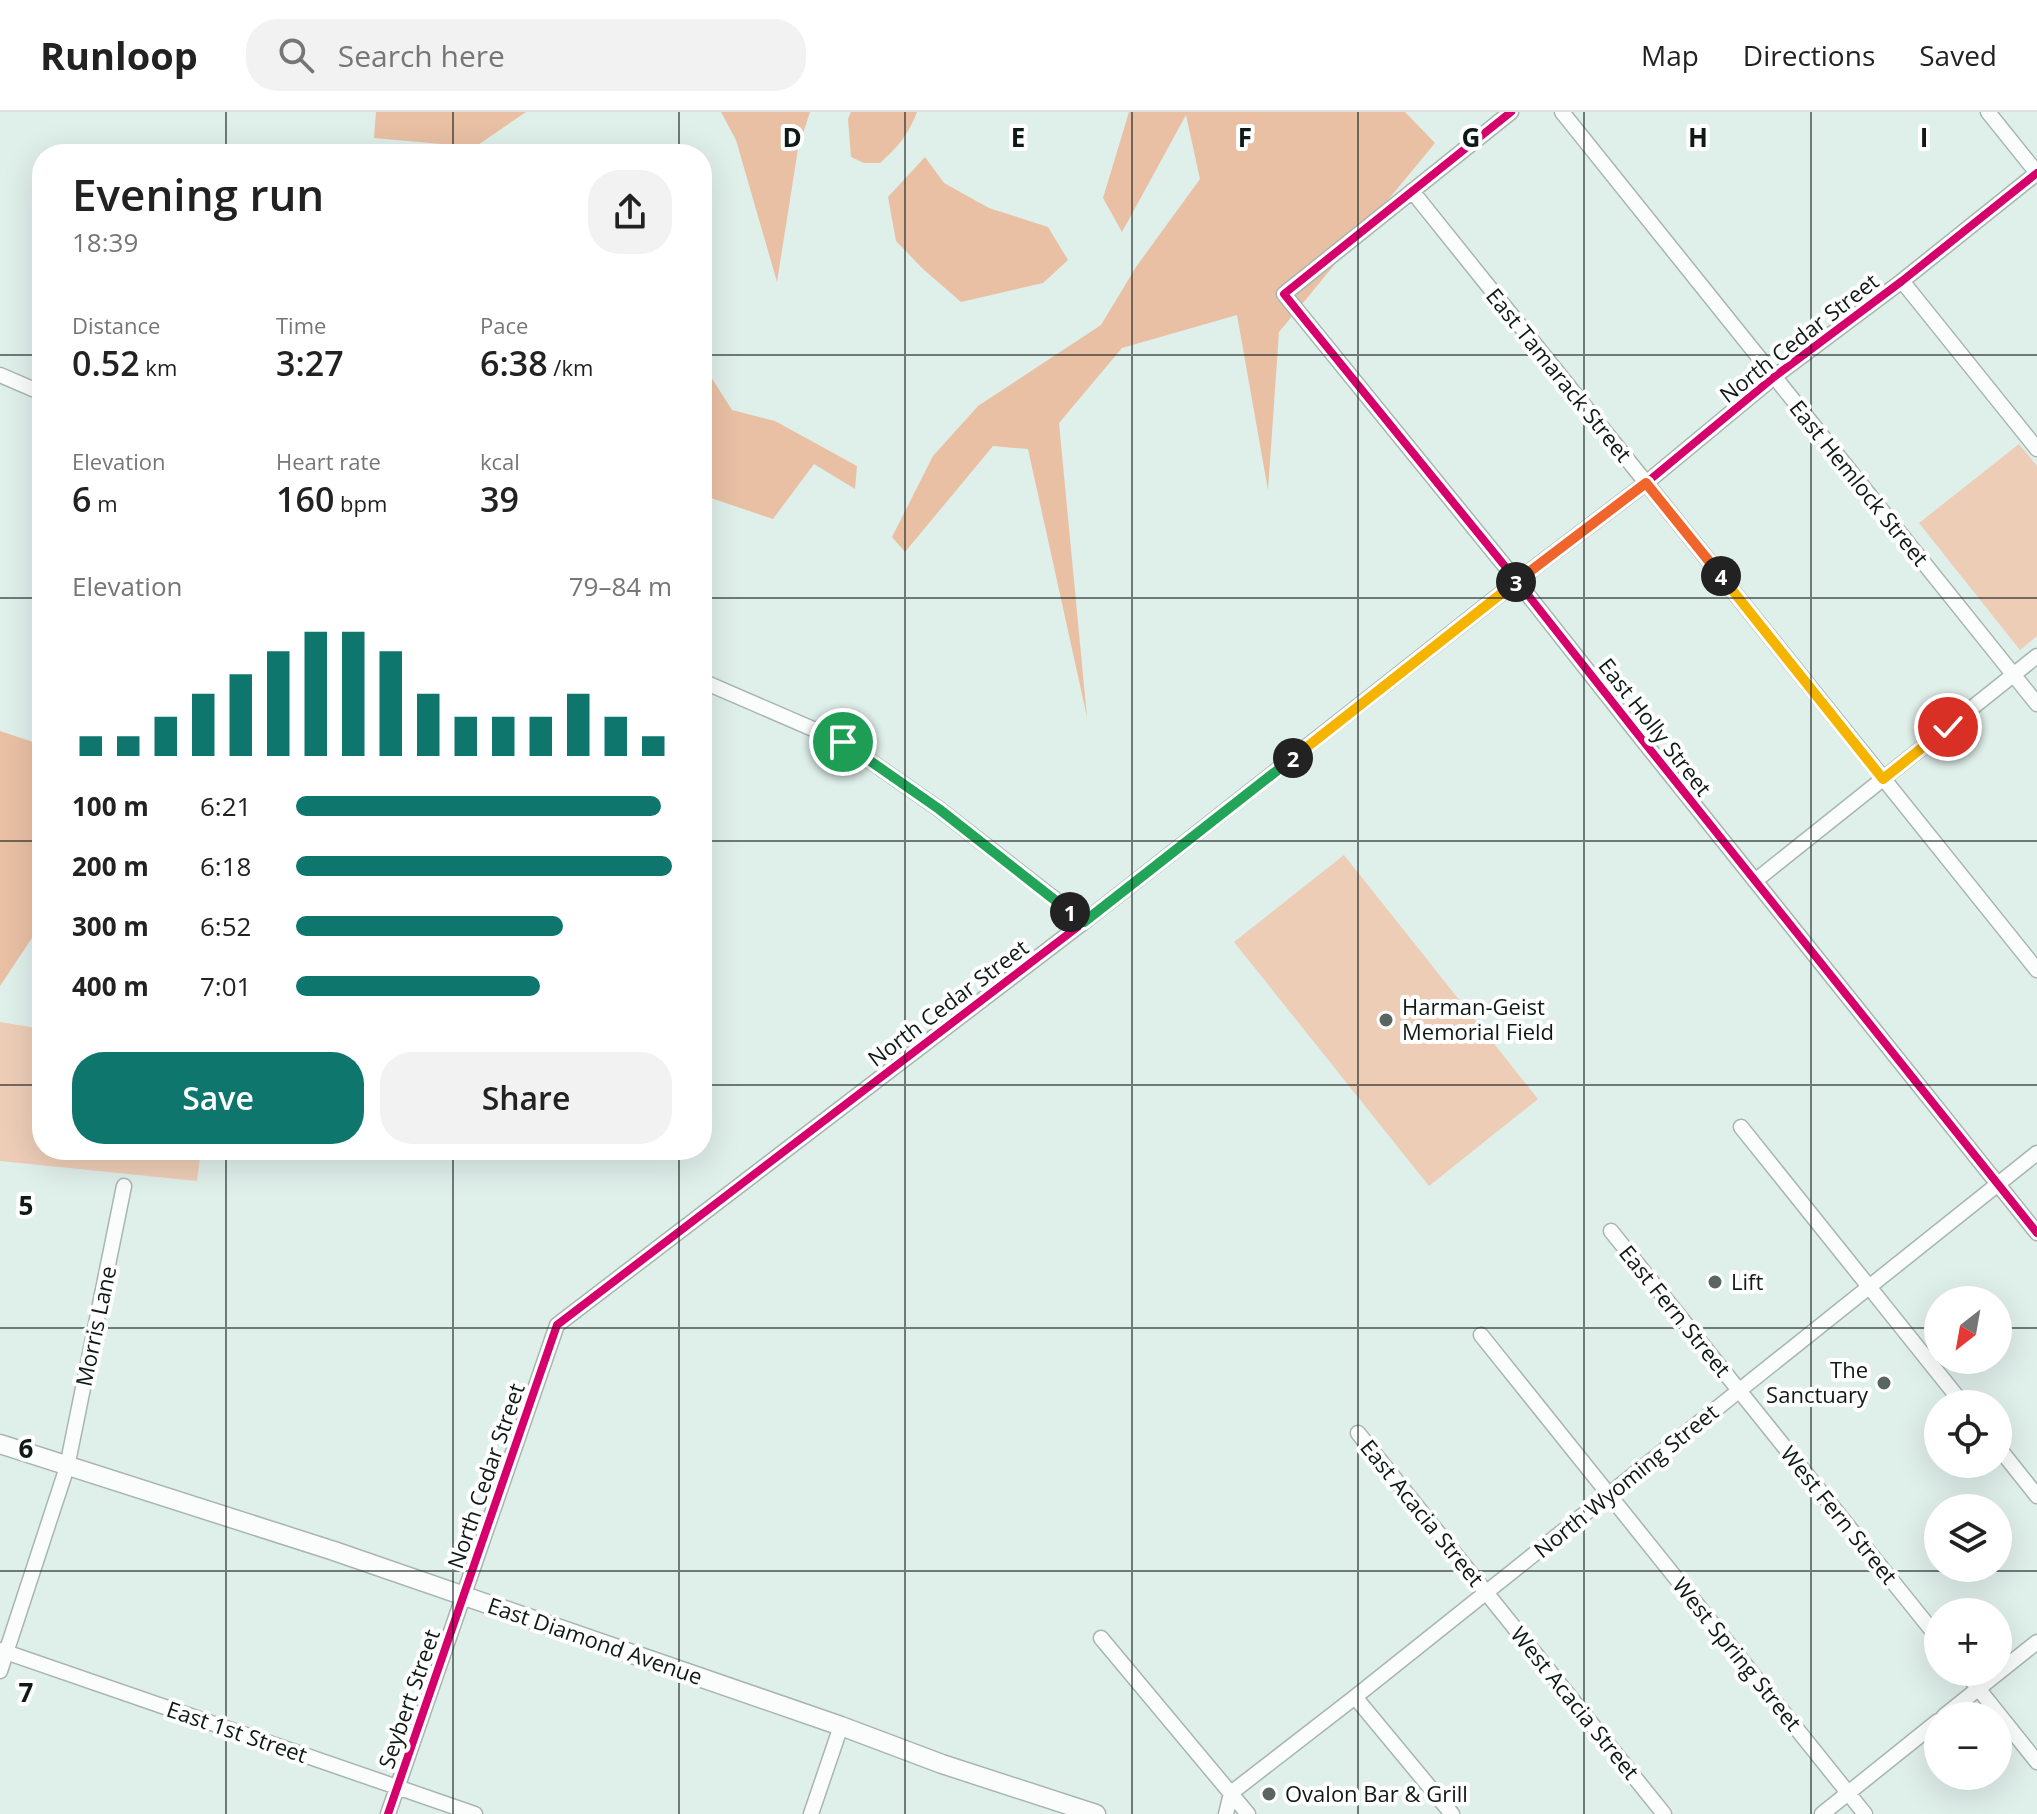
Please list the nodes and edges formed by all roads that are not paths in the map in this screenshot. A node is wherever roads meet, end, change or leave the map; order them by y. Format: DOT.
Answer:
graph roads {
  1 [pos="1511,112"];
  2 [pos="1562,112"];
  3 [pos="1988,112"];
  4 [pos="2037,173"];
  5 [pos="1412,191"];
  6 [pos="1902,281"];
  7 [pos="0,375"];
  8 [pos="1774,377"];
  9 [pos="32,389"];
  10 [pos="2037,449"];
  11 [pos="1646,483"];
  12 [pos="1517,581"];
  13 [pos="2037,656"];
  14 [pos="2013,675"];
  15 [pos="712,685"];
  16 [pos="2037,704"];
  17 [pos="1883,779"];
  18 [pos="1755,881"];
  19 [pos="1084,922"];
  20 [pos="2037,970"];
  21 [pos="1741,1127"];
  22 [pos="2037,1153"];
  23 [pos="1998,1184"];
  24 [pos="124,1186"];
  25 [pos="1611,1231"];
  26 [pos="2037,1233"];
  27 [pos="1869,1287"];
  28 [pos="1481,1335"];
  29 [pos="1952,1390"];
  30 [pos="1739,1391"];
  31 [pos="1358,1433"];
  32 [pos="0,1444"];
  33 [pos="2012,1465"];
  34 [pos="67,1467"];
  35 [pos="1609,1495"];
  36 [pos="2037,1496"];
  37 [pos="1486,1593"];
  38 [pos="464,1596"];
  39 [pos="1924,1621"];
  40 [pos="1101,1638"];
  41 [pos="2037,1642"];
  42 [pos="3,1651"];
  43 [pos="0,1671"];
  44 [pos="1976,1686"];
  45 [pos="1978,1689"];
  46 [pos="1355,1697"];
  47 [pos="1962,1702"];
  48 [pos="841,1726"];
  49 [pos="1924,1732"];
  50 [pos="2037,1762"];
  51 [pos="398,1787"];
  52 [pos="1231,1793"];
  53 [pos="1848,1793"];
  54 [pos="388,1814"];
  55 [pos="475,1814"];
  56 [pos="811,1814"];
  57 [pos="1096,1814"];
  58 [pos="1226,1814"];
  59 [pos="1248,1814"];
  60 [pos="1452,1814"];
  61 [pos="1664,1814"];
  62 [pos="1822,1814"];
  63 [pos="1865,1814"];
  1 -- 5 [label="street"];
  2 -- 8 [label="street, East Hemlock Street"];
  3 -- 4 [label="street"];
  4 -- 6 [label="street, North Cedar Street"];
  5 -- 11 [label="street, East Tamarack Street"];
  5 -- 12 [label="street, East Holly Street"];
  6 -- 8 [label="street, North Cedar Street"];
  6 -- 10 [label="street"];
  7 -- 9 [label="street"];
  8 -- 11 [label="street, North Cedar Street"];
  8 -- 14 [label="street, East Hemlock Street"];
  11 -- 12 [label="street, North Cedar Street"];
  11 -- 17 [label="street, East Tamarack Street"];
  12 -- 18 [label="street, East Holly Street"];
  12 -- 19 [label="street, North Cedar Street"];
  13 -- 14 [label="street"];
  14 -- 16 [label="street, East Hemlock Street"];
  14 -- 17 [label="street"];
  15 -- 19 [label="street"];
  17 -- 18 [label="street"];
  17 -- 20 [label="street, East Tamarack Street"];
  18 -- 23 [label="street, East Holly Street"];
  19 -- 38 [label="street, North Cedar Street"];
  21 -- 27 [label="street"];
  22 -- 23 [label="street, North Wyoming Street"];
  23 -- 26 [label="street, East Holly Street"];
  23 -- 27 [label="street, North Wyoming Street"];
  24 -- 34 [label="street, Morris Lane"];
  25 -- 30 [label="street, East Fern Street"];
  27 -- 29 [label="street"];
  27 -- 30 [label="street, North Wyoming Street"];
  28 -- 35 [label="street, West Spring Street"];
  30 -- 35 [label="street, North Wyoming Street"];
  30 -- 39 [label="street, West Fern Street"];
  31 -- 37 [label="street, East Acacia Street"];
  32 -- 34 [label="street, East Diamond Avenue"];
  33 -- 36 [label="street"];
  34 -- 38 [label="street, East Diamond Avenue"];
  34 -- 42 [label="street, Morris Lane"];
  35 -- 37 [label="street, North Wyoming Street"];
  35 -- 53 [label="street, West Spring Street"];
  37 -- 46 [label="street, North Wyoming Street"];
  37 -- 61 [label="street, West Acacia Street"];
  38 -- 48 [label="street, East Diamond Avenue"];
  38 -- 51 [label="street, Seybert Street"];
  40 -- 52 [label="street"];
  41 -- 45 [label="street"];
  42 -- 43 [label="street, Morris Lane"];
  42 -- 51 [label="street, East 1st Street"];
  44 -- 45 [label="street"];
  45 -- 47 [label="street"];
  45 -- 50 [label="street"];
  46 -- 52 [label="street, North Wyoming Street"];
  46 -- 60 [label="street"];
  48 -- 56 [label="street"];
  48 -- 57 [label="street, East Diamond Avenue"];
  49 -- 53 [label="street"];
  51 -- 54 [label="street, Seybert Street"];
  51 -- 55 [label="street, East 1st Street"];
  52 -- 58 [label="street"];
  52 -- 59 [label="street"];
  53 -- 62 [label="street"];
  53 -- 63 [label="street, West Spring Street"];
}
